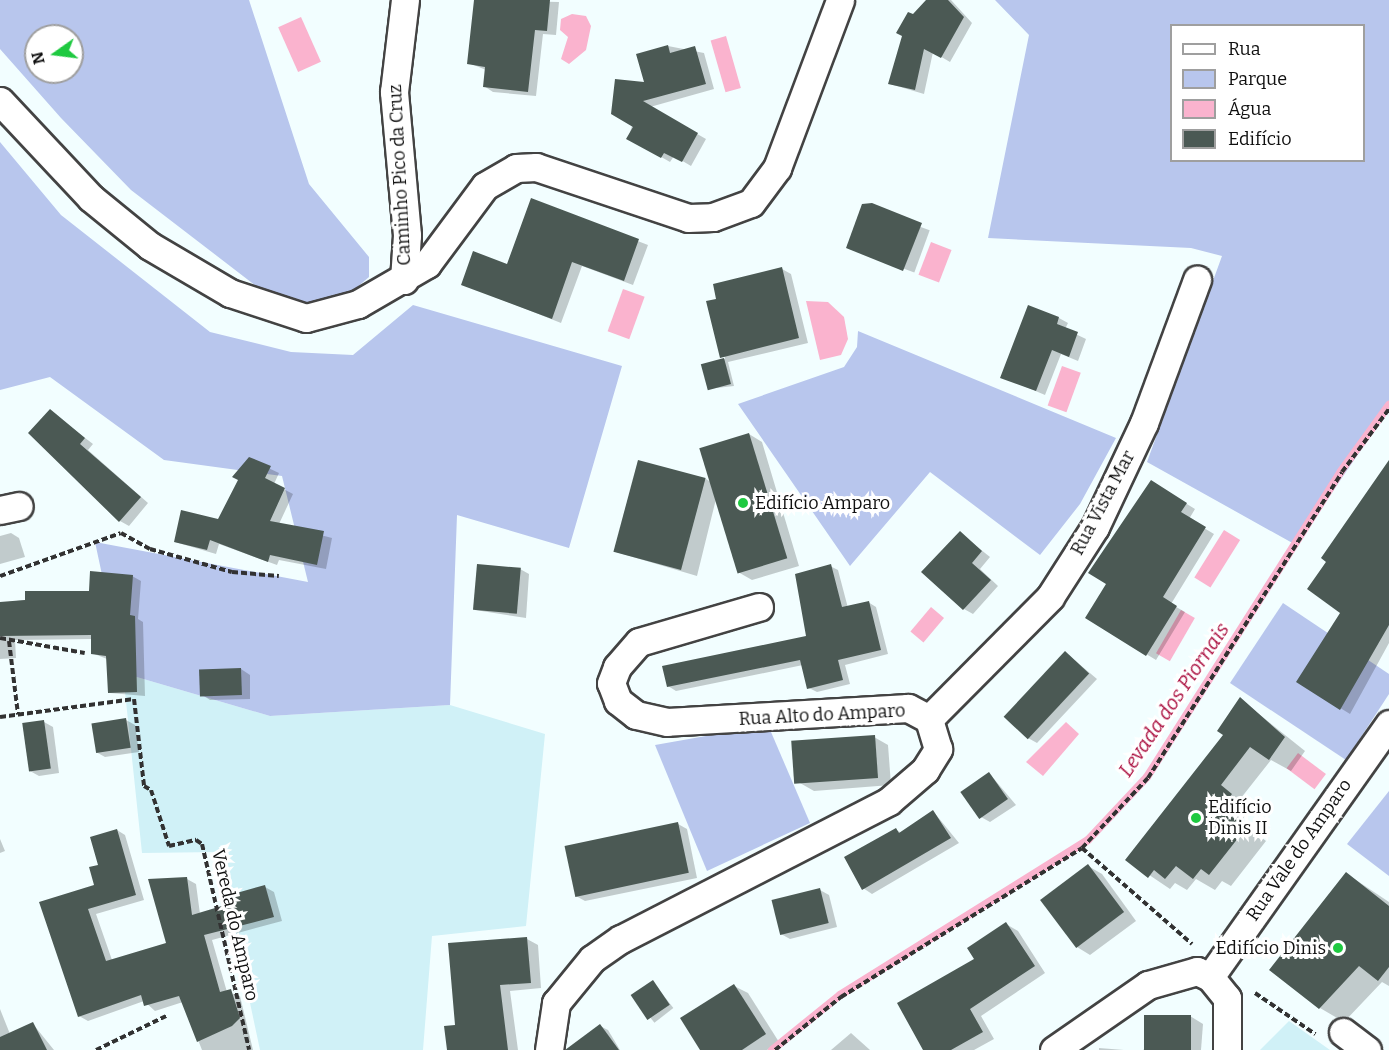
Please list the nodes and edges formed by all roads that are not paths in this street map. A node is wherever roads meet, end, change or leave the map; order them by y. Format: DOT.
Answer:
graph roads {
  1 [pos="405,0"];
  2 [pos="840,0"];
  3 [pos="0,101"];
  4 [pos="404,280"];
  5 [pos="1197,280"];
  6 [pos="759,607"];
  7 [pos="929,718"];
  8 [pos="1389,724"];
  9 [pos="1213,972"];
  10 [pos="1343,1032"];
  11 [pos="549,1050"];
  12 [pos="1054,1050"];
  13 [pos="1227,1050"];
  14 [pos="1367,1050"];
  1 -- 4 [label="street, Caminho Pico da Cruz"];
  2 -- 4 [label="street, Caminho Pico da Cruz"];
  3 -- 4 [label="street, Caminho Pico da Cruz"];
  5 -- 7 [label="street, Rua Vista Mar"];
  6 -- 7 [label="street, Rua Alto do Amparo"];
  7 -- 11 [label="street, Rua Alto do Amparo"];
  8 -- 9 [label="street, Rua Vale do Amparo"];
  9 -- 12 [label="street"];
  9 -- 13 [label="street"];
  10 -- 14 [label="street"];
}
